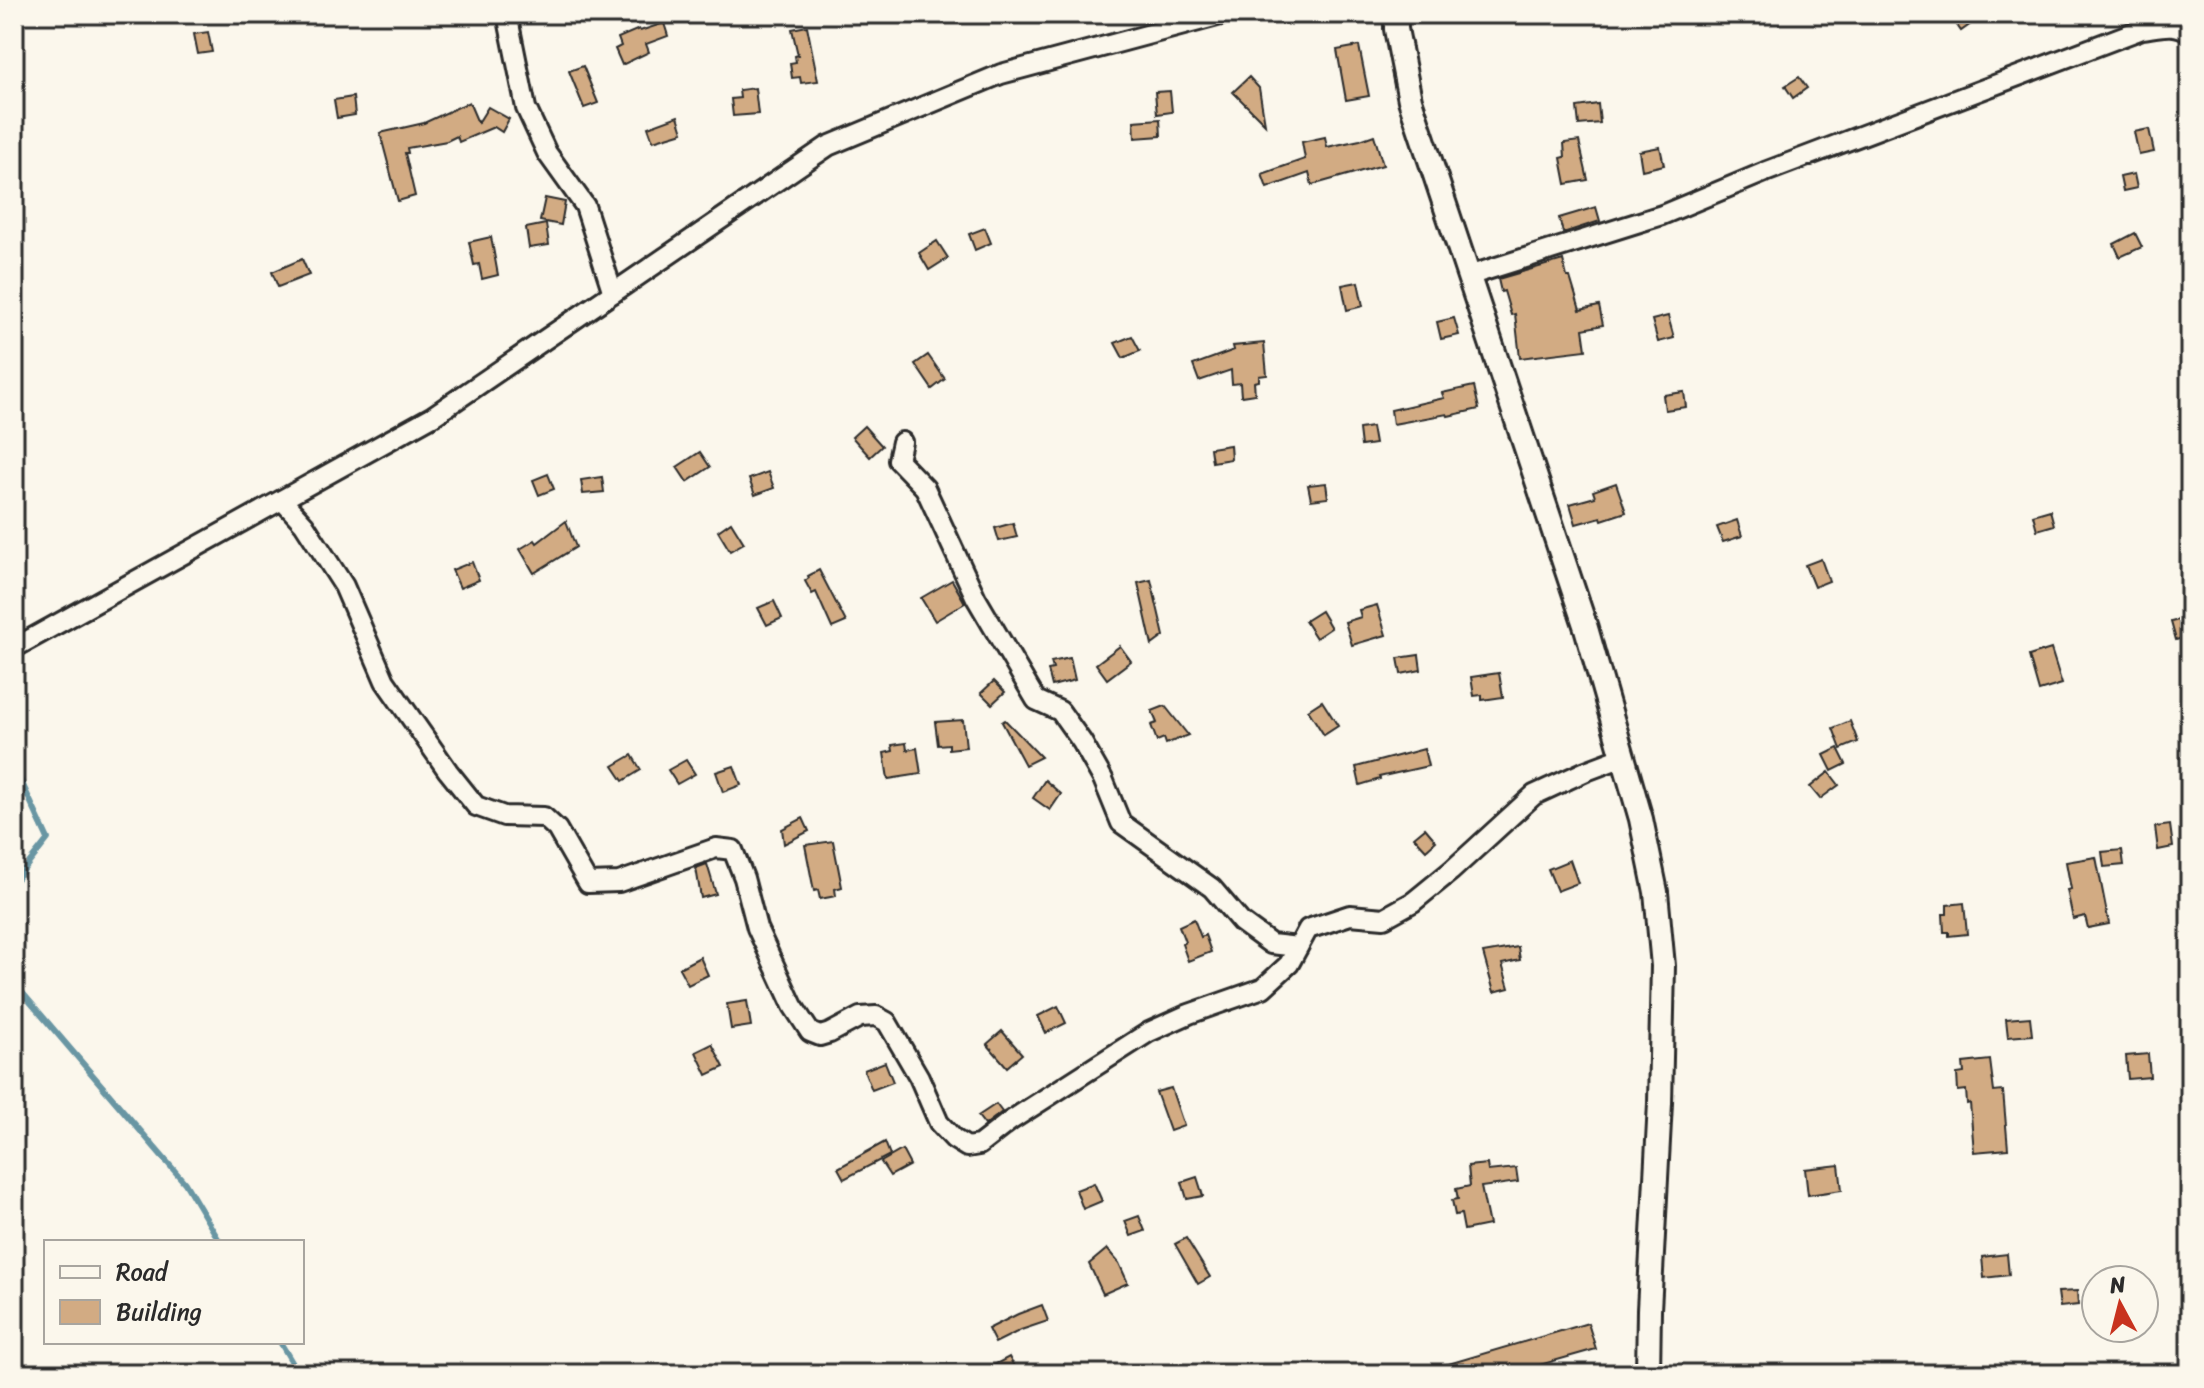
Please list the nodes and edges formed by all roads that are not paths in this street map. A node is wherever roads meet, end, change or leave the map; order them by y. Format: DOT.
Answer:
graph roads {
  1 [pos="507,14"];
  2 [pos="1225,14"];
  3 [pos="1396,14"];
  4 [pos="2190,33"];
  5 [pos="1468,276"];
  6 [pos="613,293"];
  7 [pos="902,442"];
  8 [pos="282,500"];
  9 [pos="14,648"];
  10 [pos="1623,757"];
  11 [pos="1298,947"];
  12 [pos="1648,1374"];
  1 -- 6 [label="street"];
  2 -- 6 [label="street"];
  3 -- 5 [label="street"];
  4 -- 5 [label="street"];
  5 -- 10 [label="street"];
  6 -- 8 [label="street"];
  7 -- 11 [label="street"];
  8 -- 9 [label="street"];
  8 -- 11 [label="street"];
  10 -- 11 [label="street"];
  10 -- 12 [label="street"];
}
